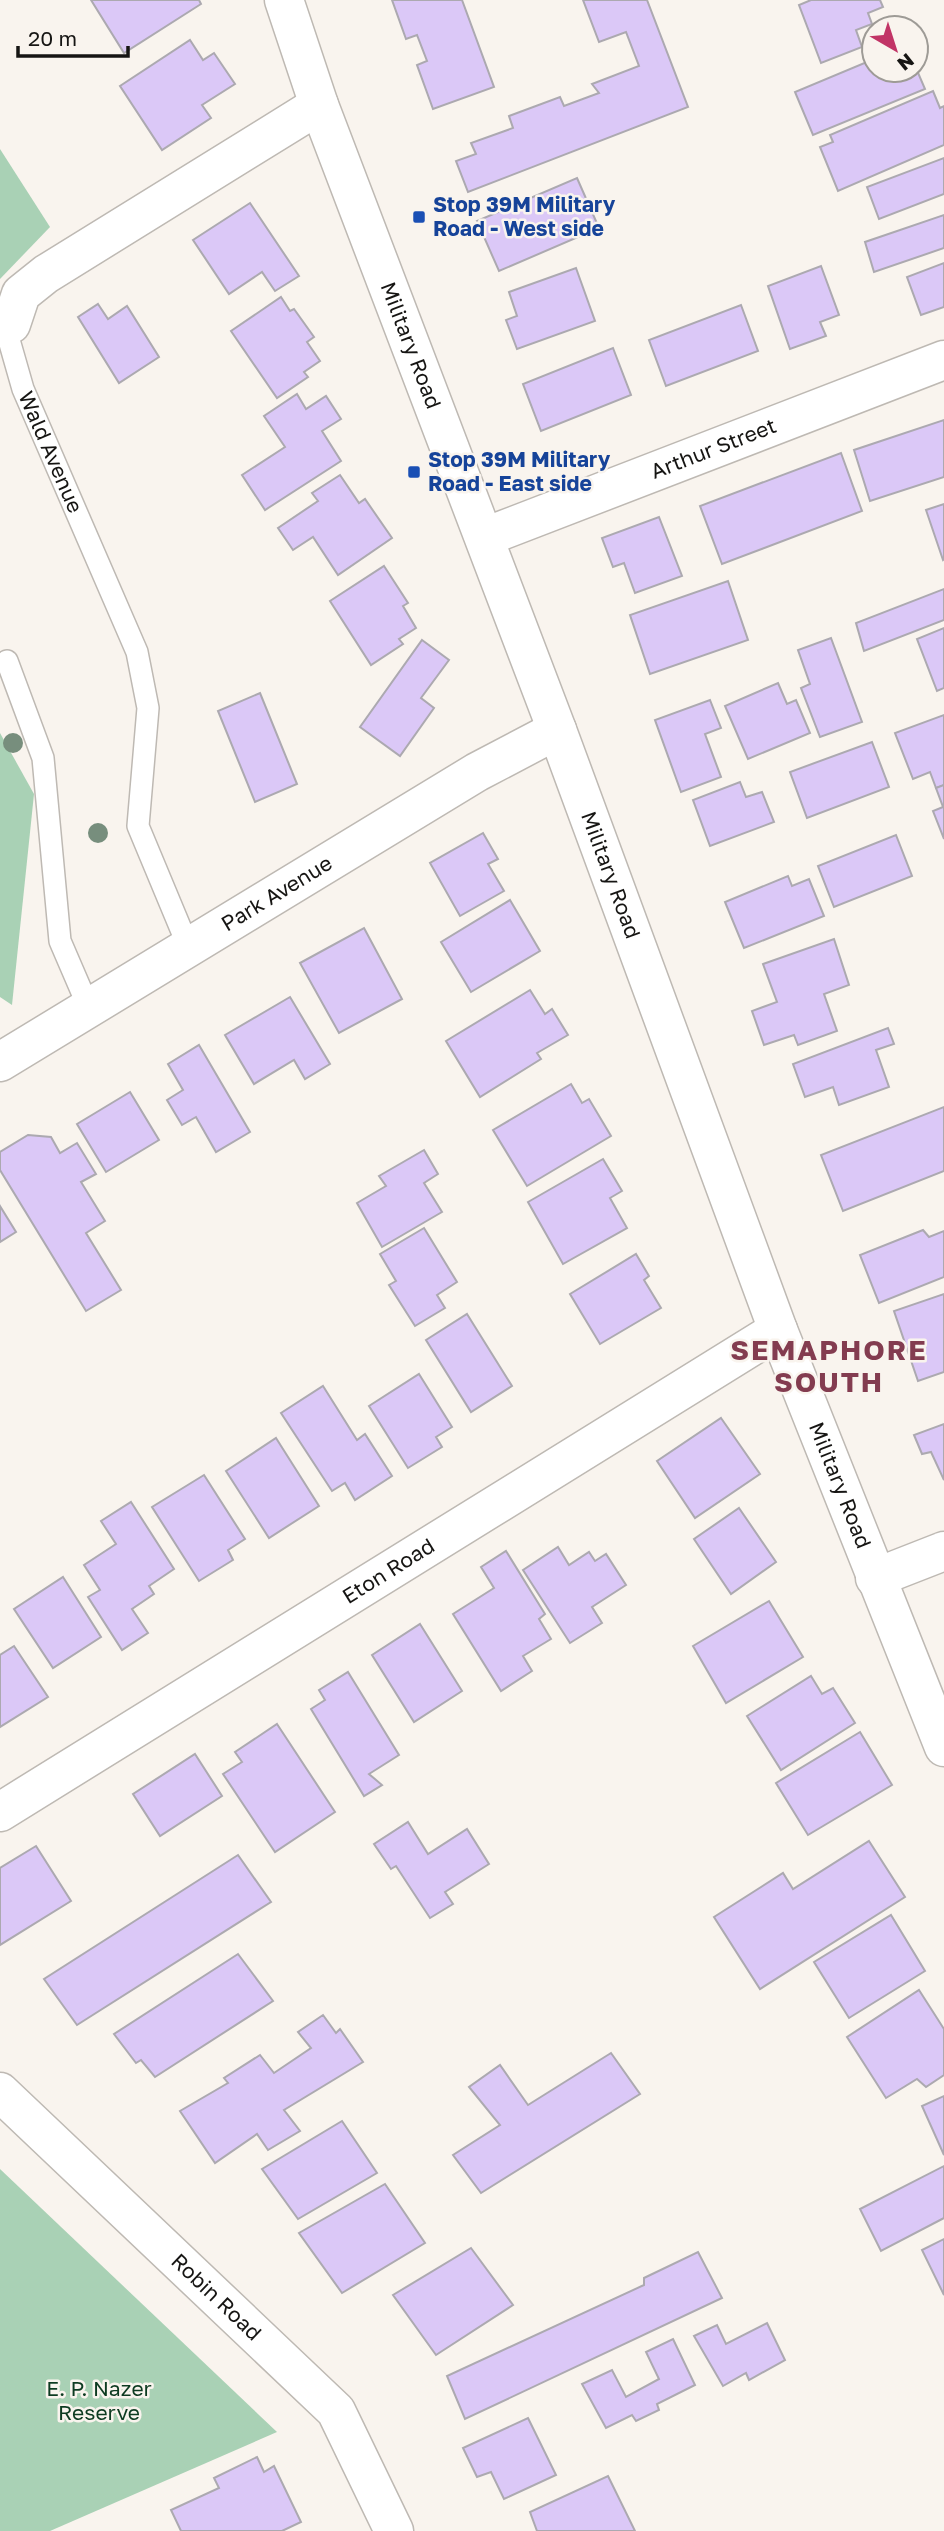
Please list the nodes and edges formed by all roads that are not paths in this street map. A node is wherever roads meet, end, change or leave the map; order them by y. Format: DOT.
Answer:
graph roads {
  1 [pos="284,0"];
  2 [pos="319,105"];
  3 [pos="11,324"];
  4 [pos="944,360"];
  5 [pos="485,537"];
  6 [pos="7,661"];
  7 [pos="557,730"];
  8 [pos="188,946"];
  9 [pos="88,1006"];
  10 [pos="0,1062"];
  11 [pos="778,1329"];
  12 [pos="944,1551"];
  13 [pos="875,1578"];
  14 [pos="944,1747"];
  15 [pos="0,1812"];
  16 [pos="0,2092"];
  17 [pos="394,2531"];
  1 -- 2 [label="street, Military Road"];
  2 -- 3 [label="street, Wald Avenue"];
  2 -- 5 [label="street, Military Road"];
  3 -- 8 [label="lane, Wald Avenue"];
  4 -- 5 [label="street, Arthur Street"];
  5 -- 7 [label="street, Military Road"];
  6 -- 9 [label="lane"];
  7 -- 8 [label="street, Park Avenue"];
  7 -- 11 [label="street, Military Road"];
  8 -- 9 [label="street, Park Avenue"];
  9 -- 10 [label="street, Park Avenue"];
  11 -- 13 [label="street, Military Road"];
  11 -- 15 [label="street, Eton Road"];
  12 -- 13 [label="street"];
  13 -- 14 [label="street, Military Road"];
  16 -- 17 [label="street, Robin Road"];
}
